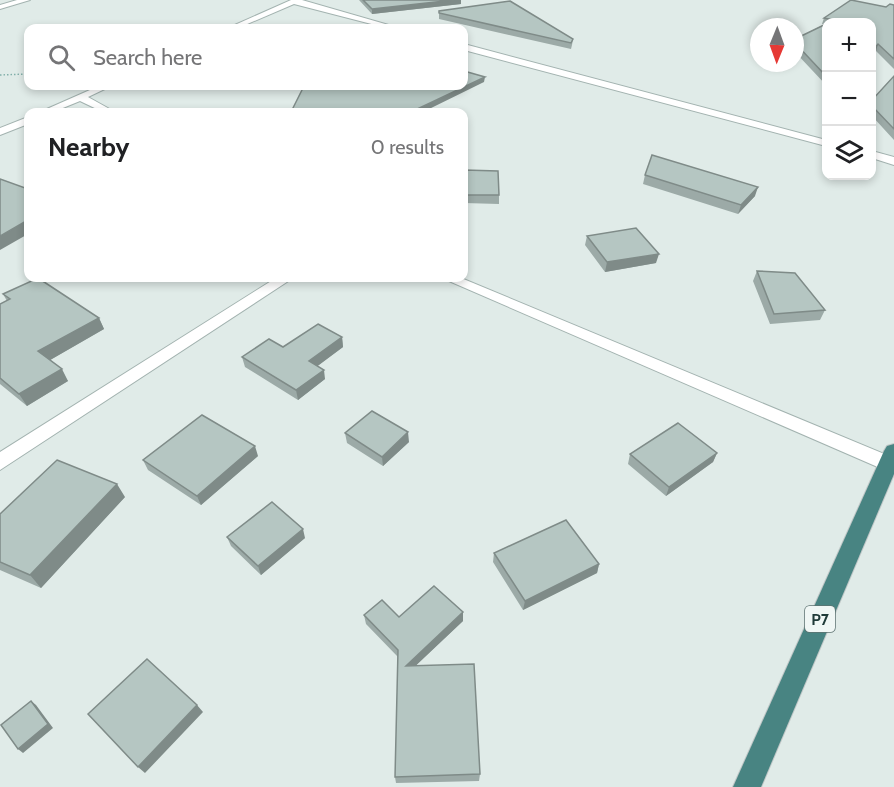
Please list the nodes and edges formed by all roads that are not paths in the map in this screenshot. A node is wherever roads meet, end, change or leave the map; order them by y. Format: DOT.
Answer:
graph roads {
  1 [pos="26,0"];
  2 [pos="296,1"];
  3 [pos="0,7"];
  4 [pos="241,24"];
  5 [pos="380,24"];
  6 [pos="468,48"];
  7 [pos="97,90"];
  8 [pos="80,97"];
  9 [pos="54,108"];
  10 [pos="102,108"];
  11 [pos="24,122"];
  12 [pos="0,132"];
  13 [pos="822,142"];
  14 [pos="876,156"];
  15 [pos="894,161"];
  16 [pos="280,282"];
  17 [pos="458,282"];
  18 [pos="891,457"];
  19 [pos="0,462"];
  20 [pos="747,787"];
  1 -- 3 [label="street"];
  2 -- 4 [label="street"];
  2 -- 5 [label="street"];
  6 -- 13 [label="street"];
  7 -- 8 [label="street"];
  8 -- 9 [label="street"];
  8 -- 10 [label="street"];
  11 -- 12 [label="street"];
  14 -- 15 [label="street"];
  16 -- 19 [label="street"];
  17 -- 18 [label="street"];
  18 -- 20 [label="highway, P7"];
}
